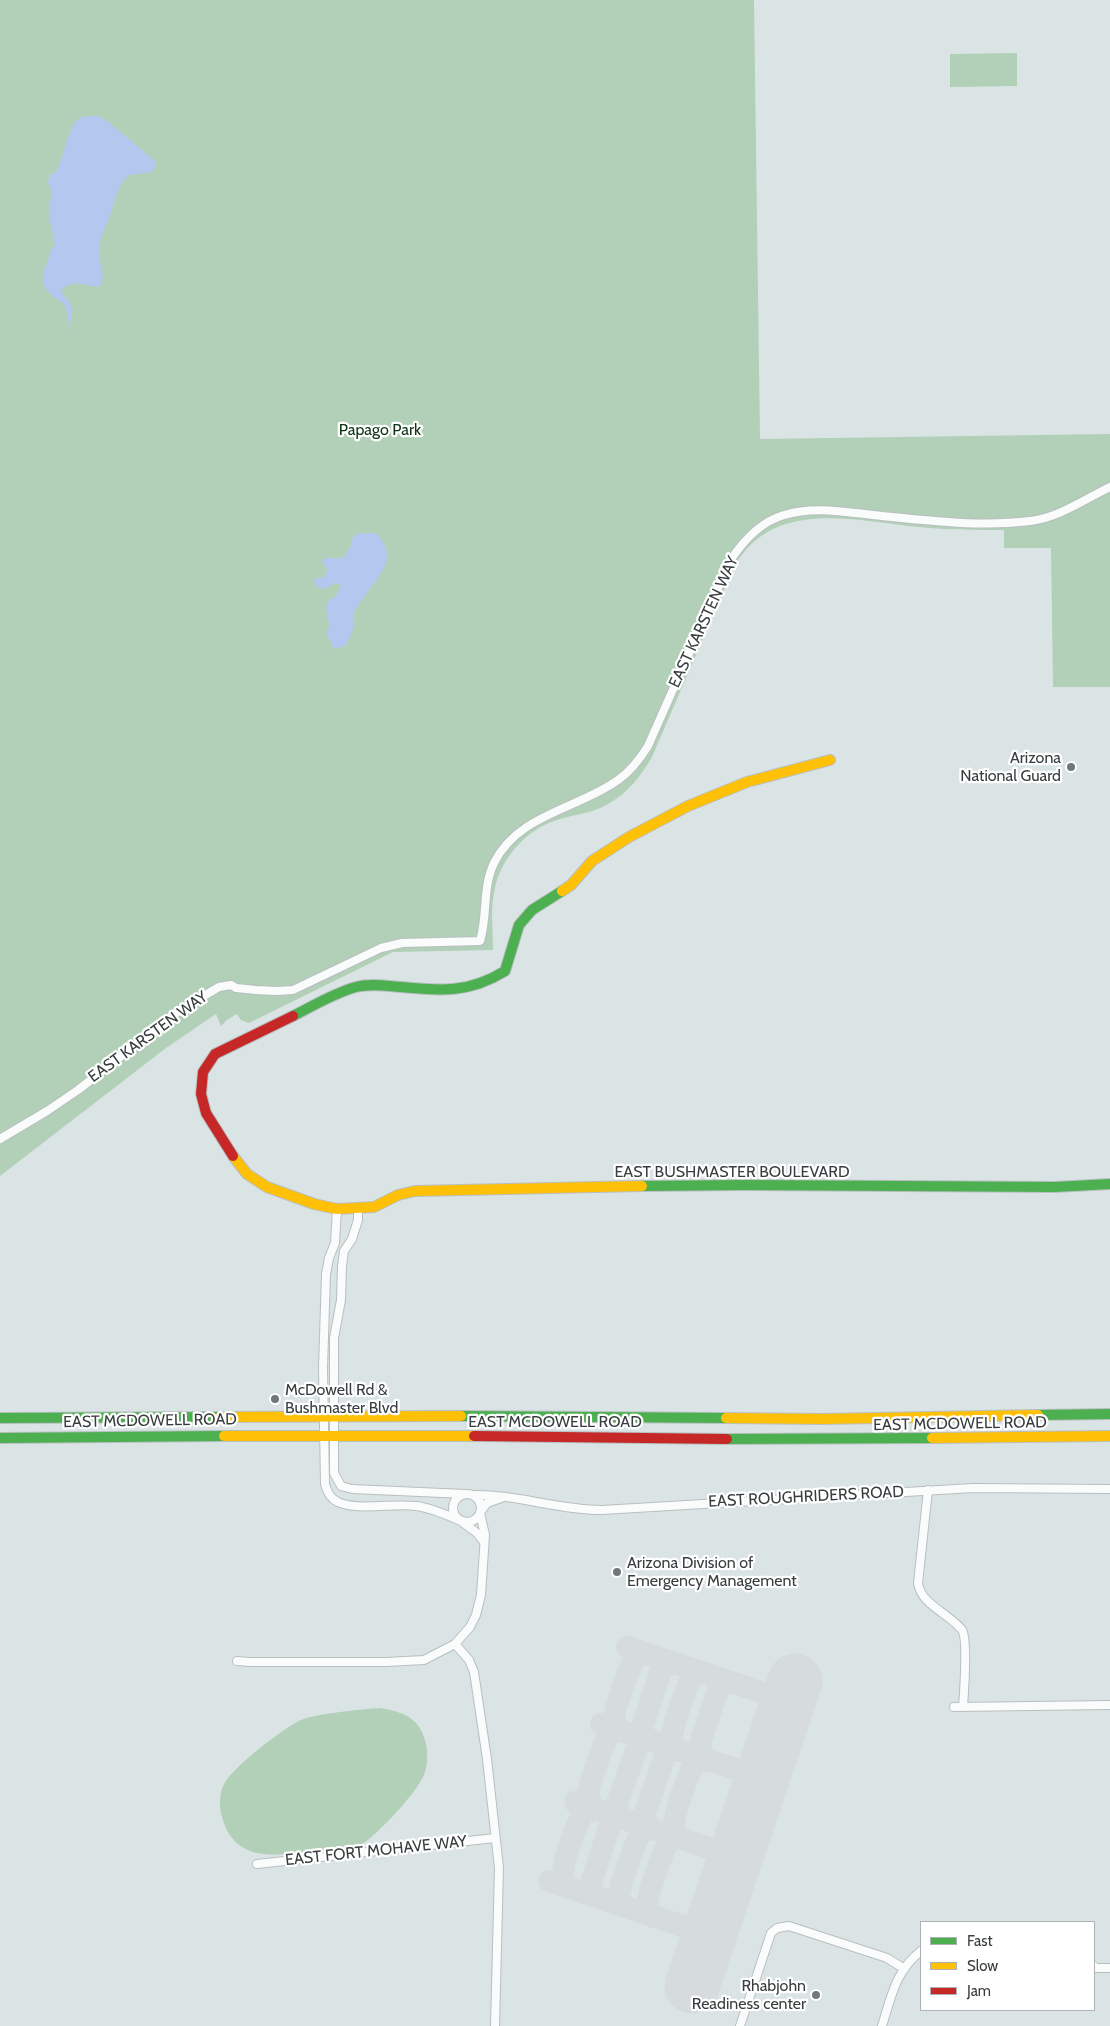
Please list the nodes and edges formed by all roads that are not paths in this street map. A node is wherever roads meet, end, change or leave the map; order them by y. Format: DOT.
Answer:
graph roads {
  1 [pos="1110,487"];
  2 [pos="830,760"];
  3 [pos="0,1139"];
  4 [pos="1110,1184"];
  5 [pos="358,1208"];
  6 [pos="337,1209"];
  7 [pos="1110,1414"];
  8 [pos="334,1416"];
  9 [pos="323,1417"];
  10 [pos="0,1418"];
  11 [pos="329,1435"];
  12 [pos="1110,1436"];
  13 [pos="0,1438"];
  14 [pos="1110,1489"];
  15 [pos="928,1490"];
  16 [pos="469,1494"];
  17 [pos="504,1497"];
  18 [pos="480,1513"];
  19 [pos="461,1521"];
  20 [pos="484,1542"];
  21 [pos="455,1644"];
  22 [pos="237,1661"];
  23 [pos="1110,1705"];
  24 [pos="954,1707"];
  25 [pos="964,1707"];
  26 [pos="494,1838"];
  27 [pos="257,1864"];
  28 [pos="920,1951"];
  29 [pos="903,1968"];
  30 [pos="1095,1968"];
  31 [pos="1110,1968"];
  32 [pos="495,2026"];
  33 [pos="740,2026"];
  34 [pos="882,2026"];
  1 -- 3 [label="street, EAST KARSTEN WAY"];
  2 -- 6 [label="main road, EAST BUSHMASTER BOULEVARD"];
  4 -- 5 [label="main road, EAST BUSHMASTER BOULEVARD"];
  5 -- 6 [label="main road, EAST BUSHMASTER BOULEVARD"];
  5 -- 8 [label="street"];
  6 -- 9 [label="street"];
  7 -- 8 [label="main road, EAST MCDOWELL ROAD"];
  8 -- 9 [label="main road, EAST MCDOWELL ROAD"];
  8 -- 11 [label="street"];
  9 -- 10 [label="main road, EAST MCDOWELL ROAD"];
  9 -- 11 [label="street"];
  11 -- 12 [label="main road, EAST MCDOWELL ROAD"];
  11 -- 13 [label="main road, EAST MCDOWELL ROAD"];
  11 -- 16 [label="street"];
  11 -- 19 [label="street"];
  14 -- 15 [label="street, EAST ROUGHRIDERS ROAD"];
  15 -- 17 [label="street, EAST ROUGHRIDERS ROAD"];
  15 -- 25 [label="street"];
  16 -- 17 [label="street, EAST ROUGHRIDERS ROAD"];
  16 -- 18 [label="street"];
  16 -- 19 [label="street"];
  17 -- 18 [label="street"];
  18 -- 19 [label="street"];
  18 -- 20 [label="street"];
  19 -- 20 [label="street"];
  20 -- 21 [label="street"];
  21 -- 22 [label="street"];
  21 -- 26 [label="street"];
  23 -- 25 [label="street"];
  24 -- 25 [label="street"];
  26 -- 27 [label="street, EAST FORT MOHAVE WAY"];
  26 -- 32 [label="street"];
  28 -- 29 [label="street"];
  29 -- 33 [label="street"];
  29 -- 34 [label="street"];
  30 -- 31 [label="street"];
}
